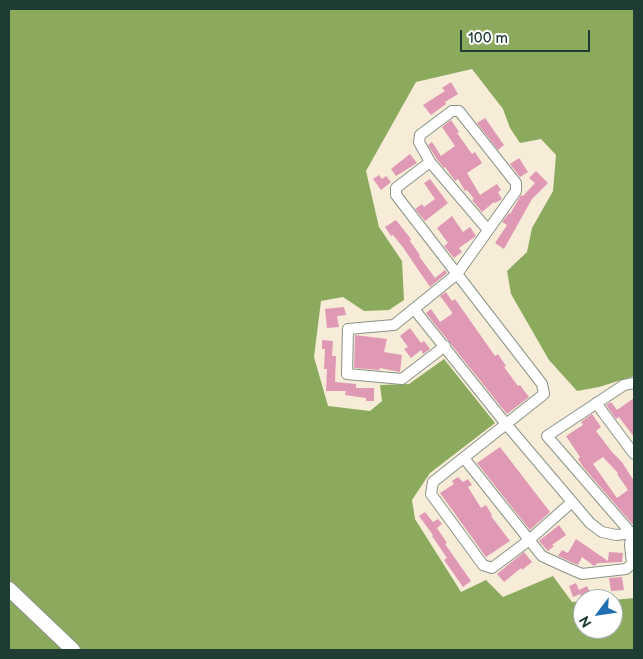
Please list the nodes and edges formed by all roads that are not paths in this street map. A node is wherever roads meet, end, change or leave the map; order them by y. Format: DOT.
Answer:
graph roads {
  1 [pos="430,162"];
  2 [pos="488,230"];
  3 [pos="457,274"];
  4 [pos="414,309"];
  5 [pos="446,346"];
  6 [pos="634,383"];
  7 [pos="596,403"];
  8 [pos="506,424"];
  9 [pos="634,454"];
  10 [pos="464,458"];
  11 [pos="572,502"];
  12 [pos="633,534"];
  13 [pos="528,540"];
  14 [pos="9,589"];
  15 [pos="73,650"];
  1 -- 2 [label="street"];
  1 -- 2 [label="street"];
  1 -- 3 [label="street"];
  2 -- 3 [label="street"];
  3 -- 4 [label="street"];
  3 -- 8 [label="street"];
  4 -- 5 [label="street"];
  4 -- 5 [label="street"];
  5 -- 8 [label="street"];
  6 -- 7 [label="street"];
  7 -- 9 [label="street"];
  7 -- 12 [label="street"];
  8 -- 10 [label="street"];
  8 -- 11 [label="street"];
  10 -- 13 [label="street"];
  10 -- 13 [label="street"];
  11 -- 12 [label="street"];
  11 -- 13 [label="street"];
  12 -- 13 [label="street"];
  14 -- 15 [label="main road"];
}
